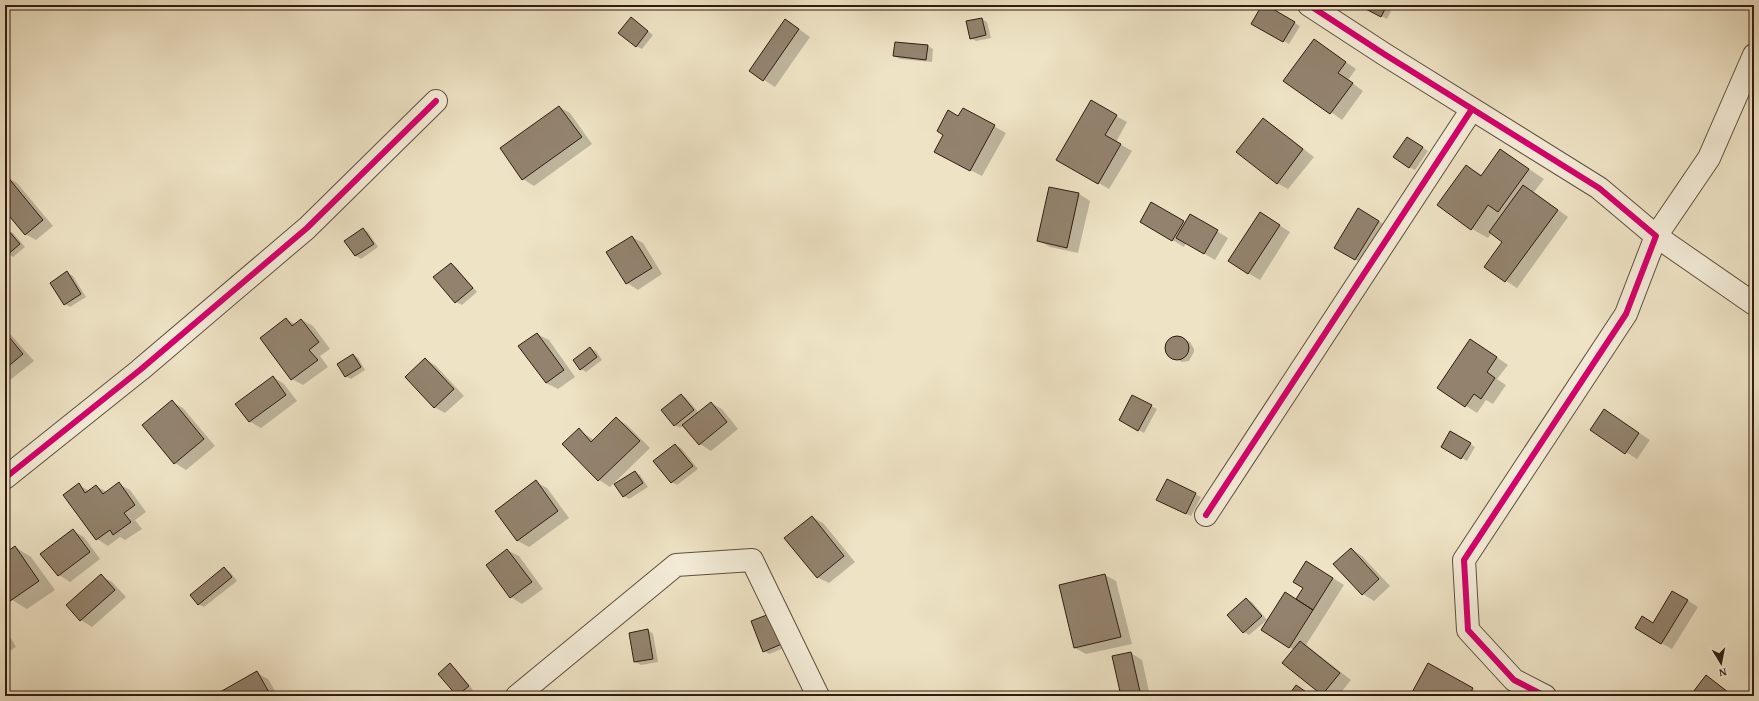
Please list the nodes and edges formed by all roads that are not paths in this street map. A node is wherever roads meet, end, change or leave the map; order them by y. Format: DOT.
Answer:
graph roads {
  1 [pos="1309,5"];
  2 [pos="1754,55"];
  3 [pos="436,101"];
  4 [pos="1472,109"];
  5 [pos="1656,236"];
  6 [pos="1754,304"];
  7 [pos="5,478"];
  8 [pos="1206,515"];
  9 [pos="517,696"];
  10 [pos="818,696"];
  11 [pos="1545,696"];
  1 -- 4 [label="street"];
  2 -- 5 [label="street"];
  3 -- 7 [label="street"];
  4 -- 5 [label="street"];
  4 -- 8 [label="street"];
  5 -- 6 [label="street"];
  5 -- 11 [label="street"];
  9 -- 10 [label="street"];
}
